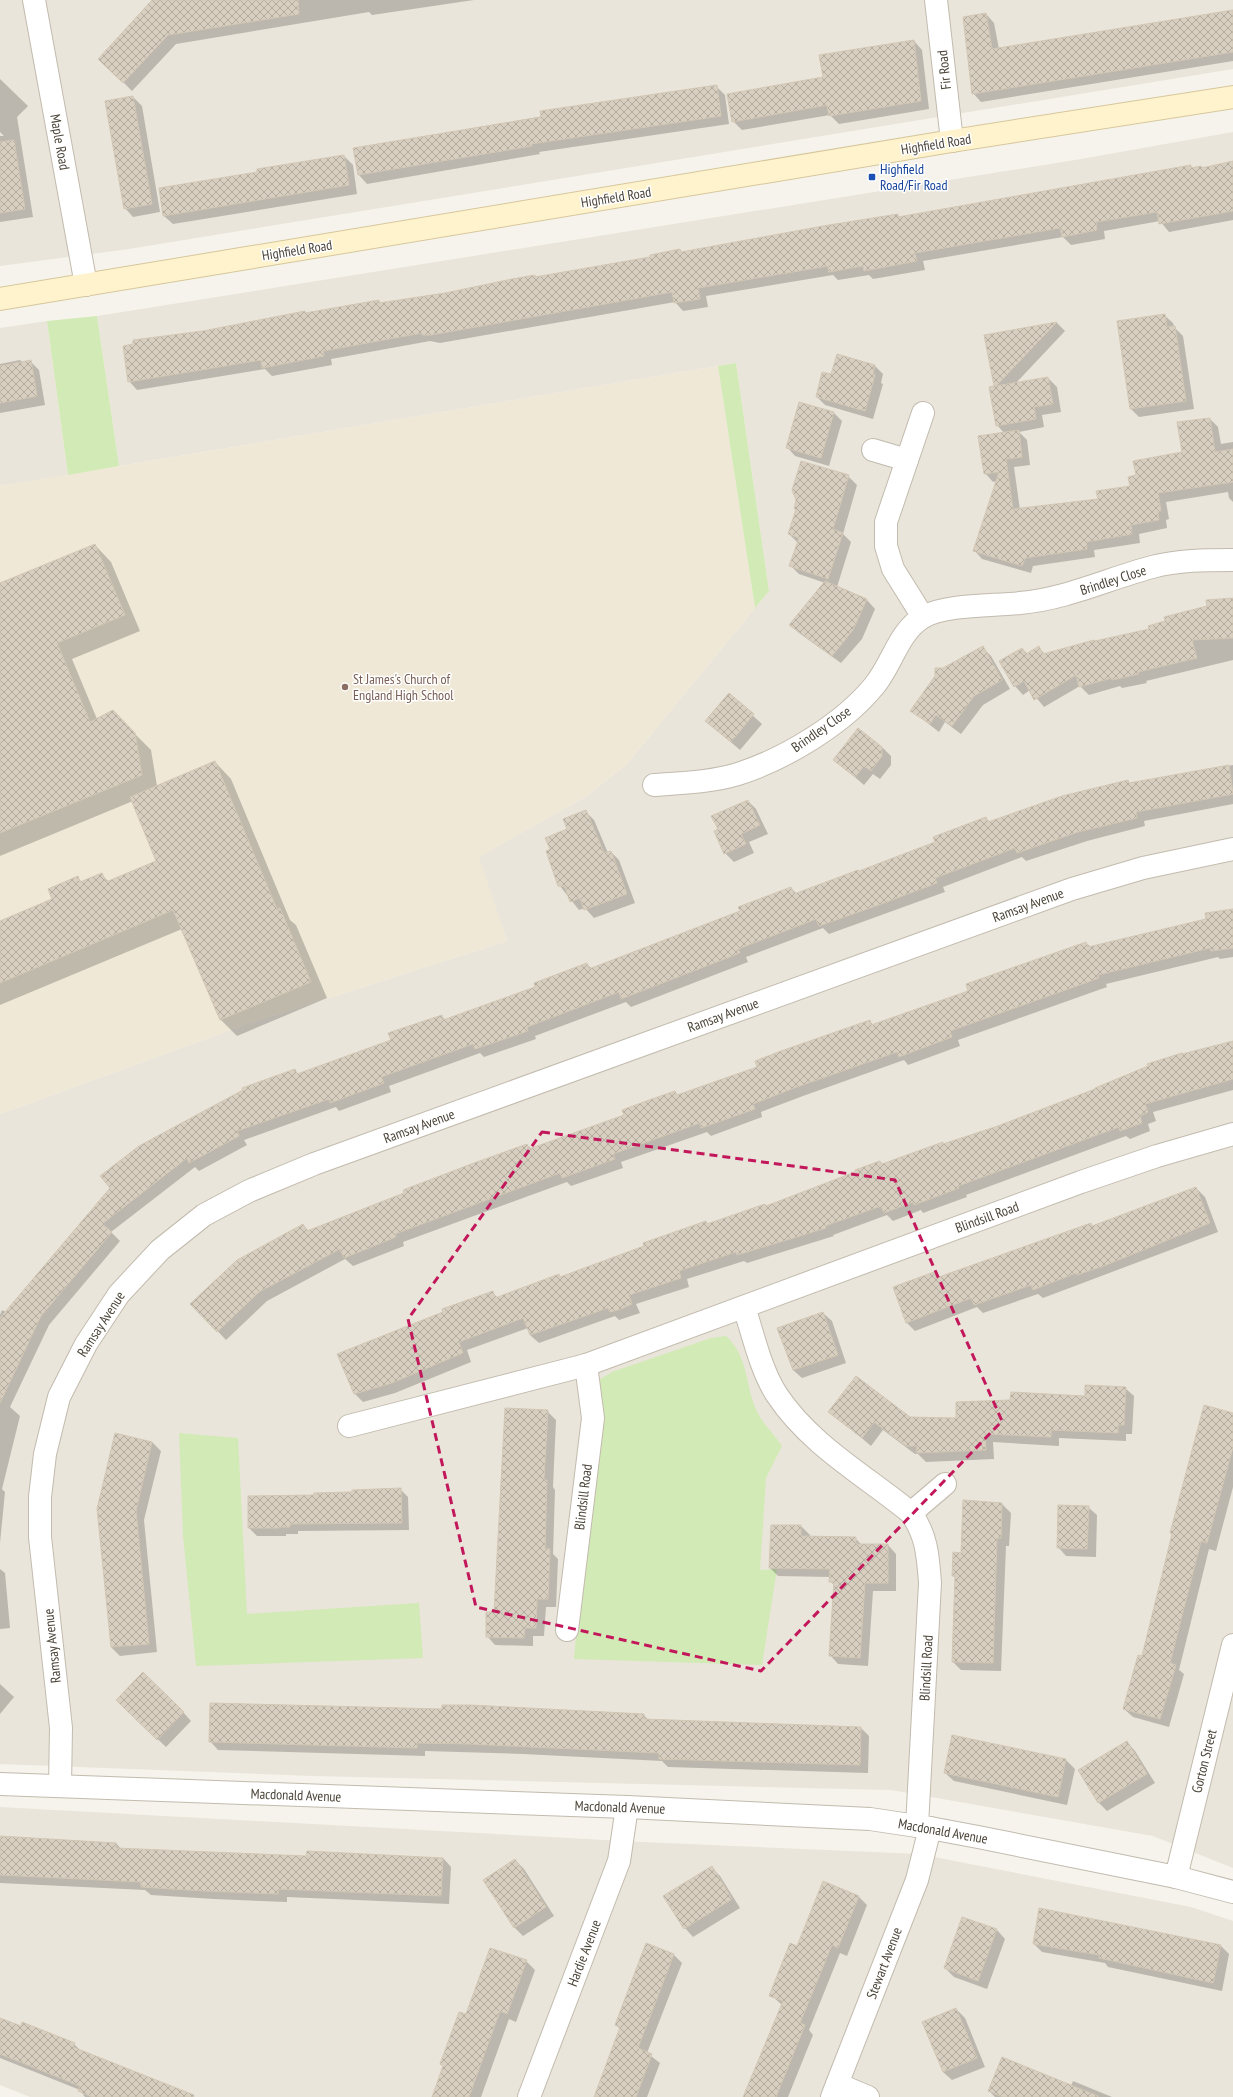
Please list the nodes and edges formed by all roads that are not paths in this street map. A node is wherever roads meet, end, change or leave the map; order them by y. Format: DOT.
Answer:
graph roads {
  1 [pos="34,0"];
  2 [pos="936,0"];
  3 [pos="1233,97"];
  4 [pos="952,141"];
  5 [pos="86,285"];
  6 [pos="0,299"];
  7 [pos="924,413"];
  8 [pos="873,450"];
  9 [pos="907,460"];
  10 [pos="1233,560"];
  11 [pos="924,617"];
  12 [pos="654,785"];
  13 [pos="1233,849"];
  14 [pos="1233,1134"];
  15 [pos="744,1307"];
  16 [pos="586,1365"];
  17 [pos="349,1426"];
  18 [pos="945,1484"];
  19 [pos="912,1513"];
  20 [pos="567,1630"];
  21 [pos="1233,1645"];
  22 [pos="0,1784"];
  23 [pos="60,1786"];
  24 [pos="627,1807"];
  25 [pos="924,1827"];
  26 [pos="1176,1877"];
  27 [pos="1233,1892"];
  28 [pos="835,2091"];
  29 [pos="529,2097"];
  30 [pos="868,2097"];
  1 -- 5 [label="street, Maple Road"];
  2 -- 4 [label="street, Fir Road"];
  3 -- 4 [label="street, Highfield Road"];
  4 -- 5 [label="street, Highfield Road"];
  5 -- 6 [label="street, Highfield Road"];
  7 -- 9 [label="street"];
  8 -- 9 [label="street"];
  9 -- 11 [label="street"];
  10 -- 11 [label="street, Brindley Close"];
  11 -- 12 [label="street, Brindley Close"];
  13 -- 23 [label="street, Ramsay Avenue"];
  14 -- 15 [label="street, Blindsill Road"];
  15 -- 16 [label="street, Blindsill Road"];
  15 -- 19 [label="street, Blindsill Road"];
  16 -- 17 [label="street, Blindsill Road"];
  16 -- 20 [label="street, Blindsill Road"];
  18 -- 19 [label="street"];
  19 -- 25 [label="street, Blindsill Road"];
  21 -- 26 [label="street, Gorton Street"];
  22 -- 23 [label="street, Macdonald Avenue"];
  23 -- 24 [label="street, Macdonald Avenue"];
  24 -- 25 [label="street, Macdonald Avenue"];
  24 -- 29 [label="street, Hardie Avenue"];
  25 -- 26 [label="street, Macdonald Avenue"];
  25 -- 28 [label="street, Stewart Avenue"];
  26 -- 27 [label="street, Macdonald Avenue"];
  28 -- 30 [label="street"];
}
